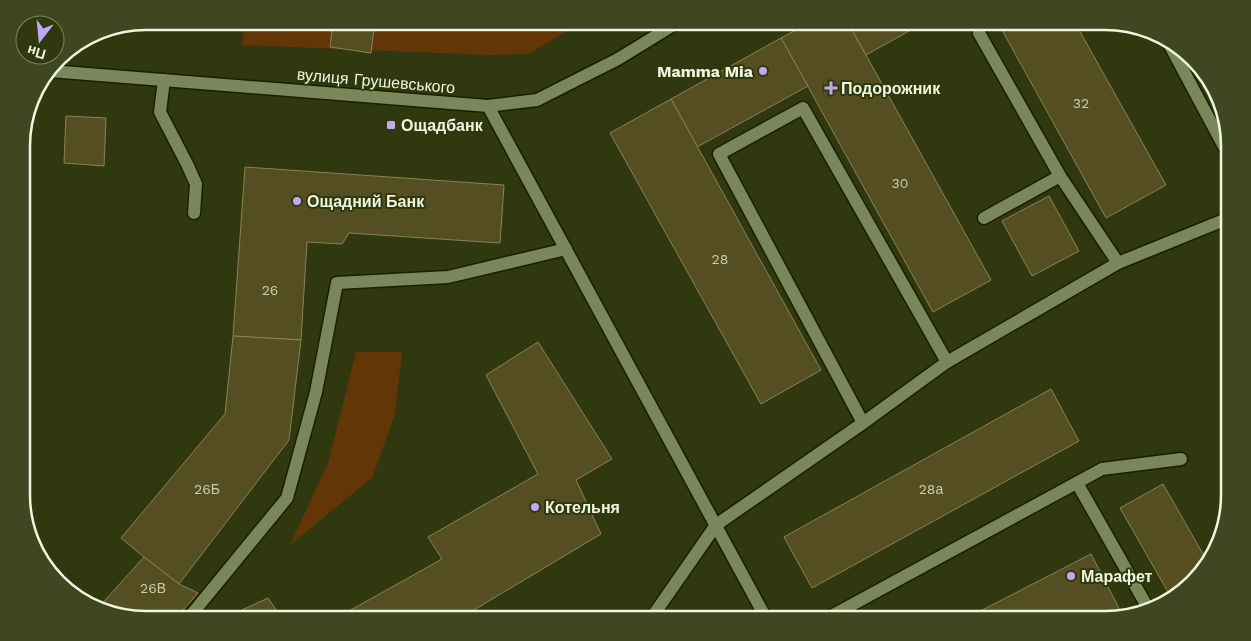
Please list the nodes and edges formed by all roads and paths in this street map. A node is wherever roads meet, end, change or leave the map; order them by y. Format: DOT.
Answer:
graph roads {
  1 [pos="665,30"];
  2 [pos="979,33"];
  3 [pos="1175,54"];
  4 [pos="58,71"];
  5 [pos="164,80"];
  6 [pos="488,106"];
  7 [pos="1221,140"];
  8 [pos="1060,176"];
  9 [pos="194,212"];
  10 [pos="984,218"];
  11 [pos="1221,221"];
  12 [pos="566,249"];
  13 [pos="1118,263"];
  14 [pos="947,362"];
  15 [pos="863,423"];
  16 [pos="1181,459"];
  17 [pos="1077,483"];
  18 [pos="716,525"];
  19 [pos="1145,604"];
  20 [pos="194,611"];
  21 [pos="656,611"];
  22 [pos="762,611"];
  23 [pos="841,611"];
  1 -- 6 [label="street, вулиця Грушевського"];
  2 -- 8 [label="street"];
  3 -- 7 [label="street"];
  4 -- 5 [label="street, вулиця Грушевського"];
  5 -- 6 [label="street, вулиця Грушевського"];
  5 -- 9 [label="street"];
  6 -- 12 [label="street"];
  8 -- 10 [label="street"];
  8 -- 13 [label="street"];
  11 -- 13 [label="street"];
  12 -- 18 [label="street"];
  12 -- 20 [label="street"];
  13 -- 14 [label="street"];
  14 -- 15 [label="street"];
  14 -- 15 [label="street"];
  15 -- 18 [label="street"];
  16 -- 17 [label="street"];
  17 -- 19 [label="street"];
  17 -- 23 [label="street"];
  18 -- 21 [label="street"];
  18 -- 22 [label="street"];
}
